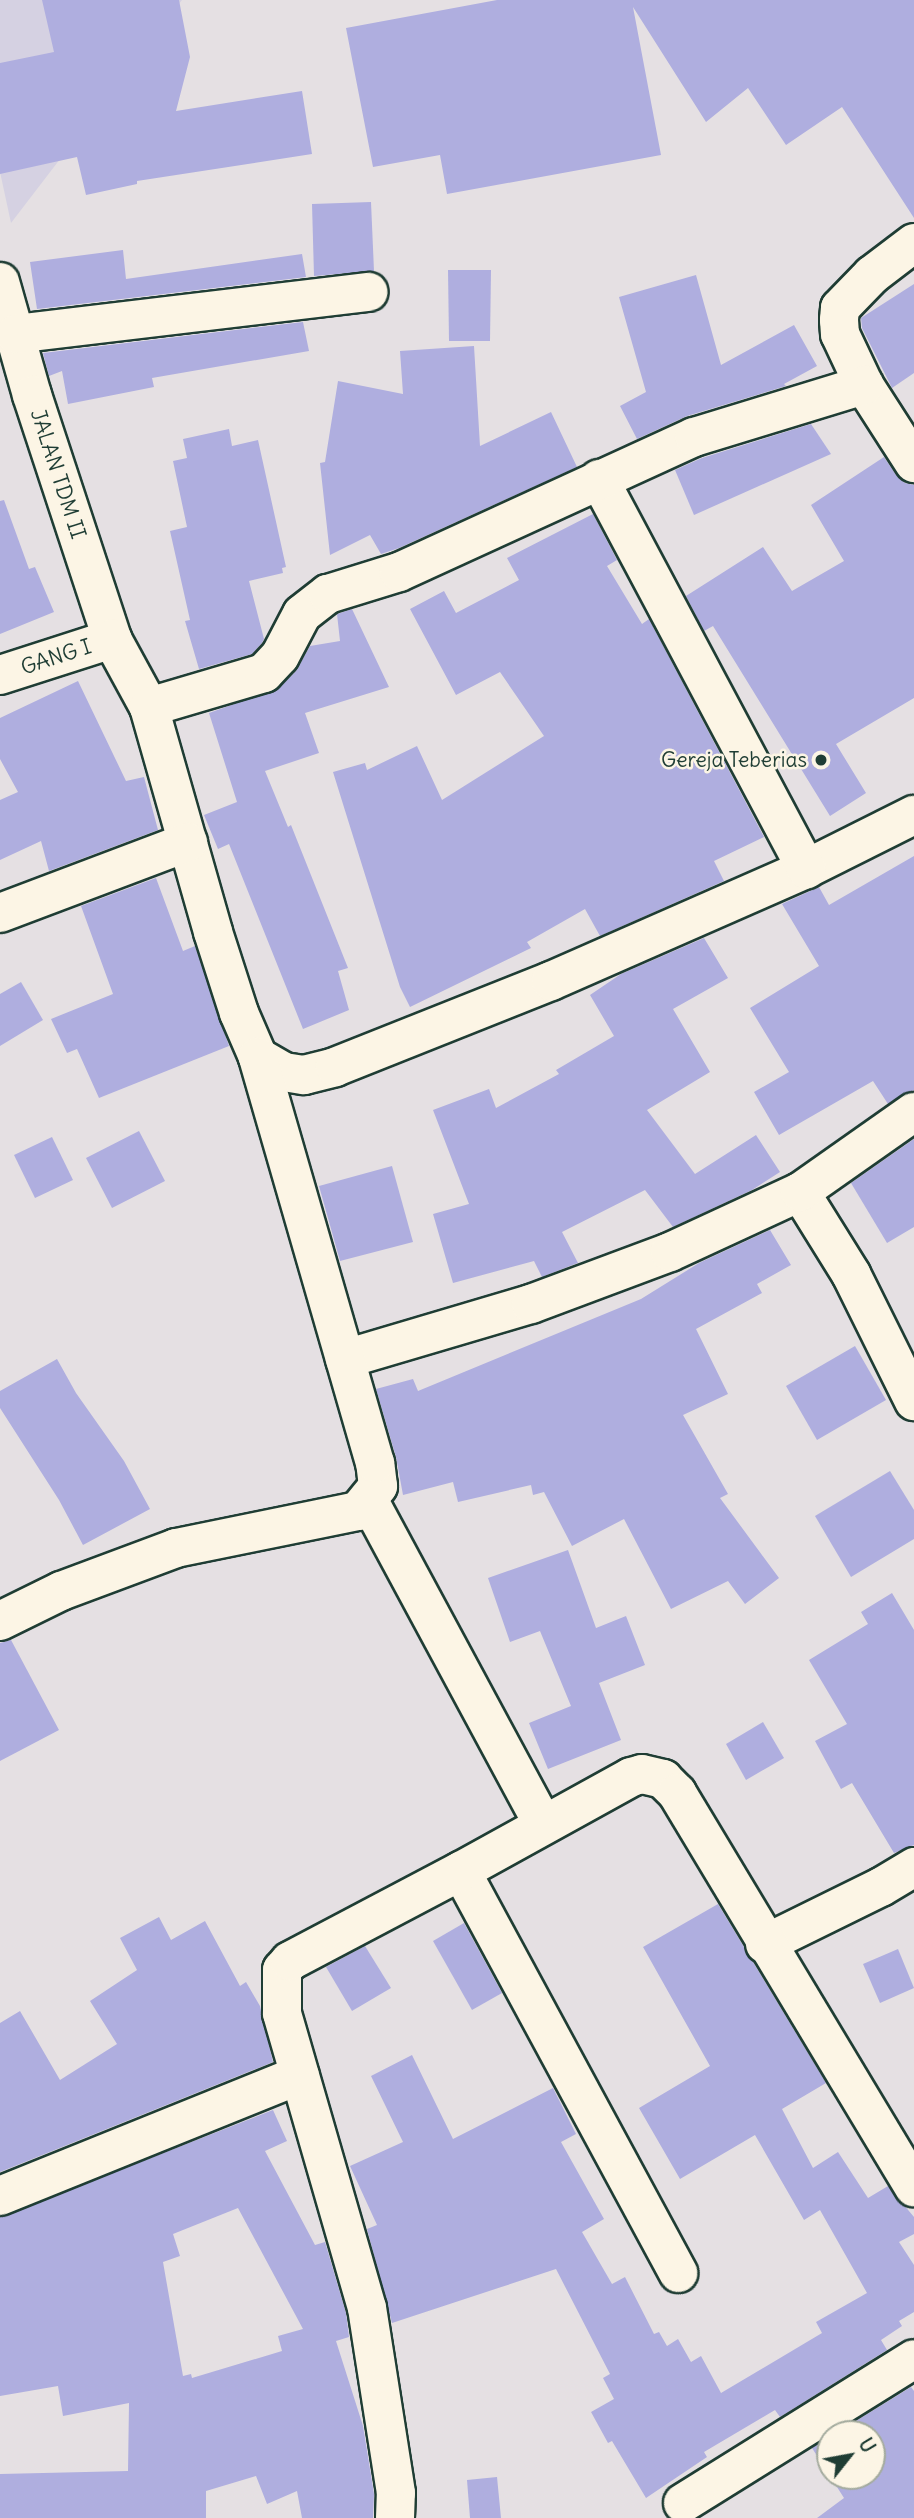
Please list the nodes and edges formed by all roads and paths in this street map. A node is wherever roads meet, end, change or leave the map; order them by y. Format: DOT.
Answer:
graph roads {
  1 [pos="914,243"];
  2 [pos="0,282"];
  3 [pos="369,292"];
  4 [pos="15,334"];
  5 [pos="864,385"];
  6 [pos="914,463"];
  7 [pos="599,479"];
  8 [pos="119,650"];
  9 [pos="0,675"];
  10 [pos="149,707"];
  11 [pos="914,815"];
  12 [pos="188,842"];
  13 [pos="806,869"];
  14 [pos="0,913"];
  15 [pos="258,1057"];
  16 [pos="914,1112"];
  17 [pos="800,1192"];
  18 [pos="345,1359"];
  19 [pos="914,1401"];
  20 [pos="369,1501"];
  21 [pos="0,1621"];
  22 [pos="543,1824"];
  23 [pos="914,1867"];
  24 [pos="461,1871"];
  25 [pos="765,1944"];
  26 [pos="300,2074"];
  27 [pos="914,2187"];
  28 [pos="0,2196"];
  29 [pos="678,2273"];
  30 [pos="914,2359"];
  31 [pos="683,2503"];
  32 [pos="395,2518"];
  1 -- 5 [label="street"];
  2 -- 4 [label="street, JALAN TDM II"];
  3 -- 4 [label="street"];
  4 -- 8 [label="street, JALAN TDM II"];
  5 -- 6 [label="street"];
  5 -- 7 [label="street"];
  7 -- 10 [label="street"];
  7 -- 13 [label="street"];
  8 -- 9 [label="street, GANG I"];
  8 -- 10 [label="street, JALAN TDM II"];
  10 -- 12 [label="street, JALAN TDM II"];
  11 -- 13 [label="street"];
  12 -- 14 [label="street"];
  12 -- 15 [label="street, JALAN TDM II"];
  13 -- 15 [label="street"];
  15 -- 18 [label="street, JALAN TDM II"];
  16 -- 17 [label="street"];
  17 -- 18 [label="street"];
  17 -- 19 [label="street"];
  18 -- 20 [label="street, JALAN TDM II"];
  20 -- 21 [label="street"];
  20 -- 22 [label="street"];
  22 -- 24 [label="street"];
  22 -- 25 [label="street"];
  23 -- 25 [label="street"];
  24 -- 26 [label="street"];
  24 -- 29 [label="street"];
  25 -- 27 [label="street"];
  26 -- 28 [label="street"];
  26 -- 32 [label="street"];
  30 -- 31 [label="street"];
}
